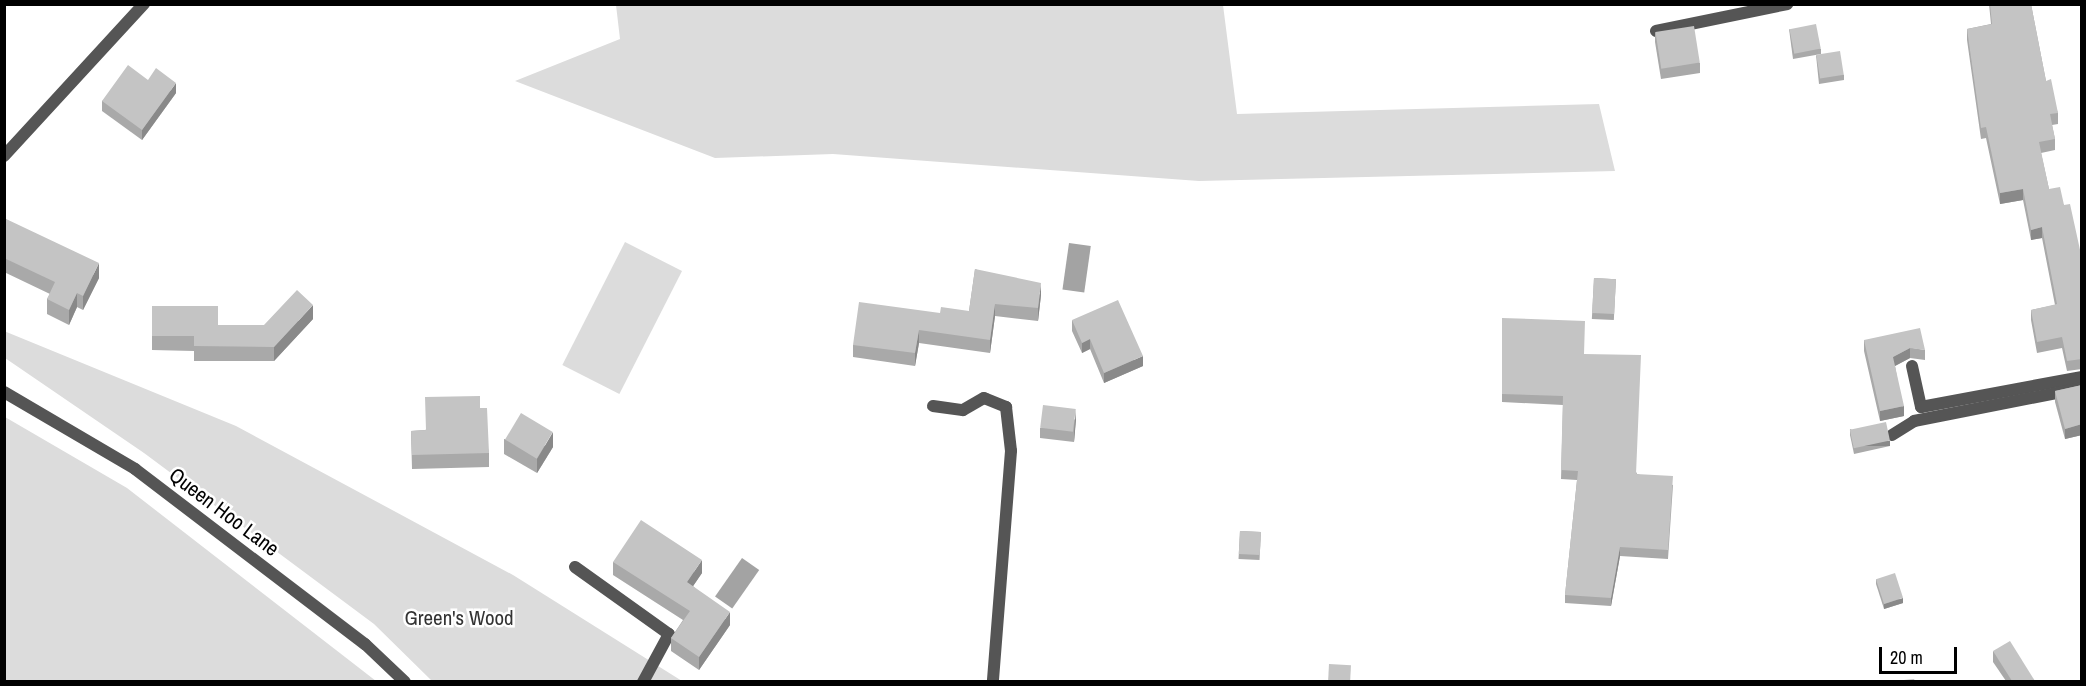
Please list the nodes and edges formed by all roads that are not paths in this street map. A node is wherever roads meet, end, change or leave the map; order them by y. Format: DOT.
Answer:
graph roads {
  1 [pos="144,4"];
  2 [pos="1787,4"];
  3 [pos="1656,31"];
  4 [pos="4,156"];
  5 [pos="1912,366"];
  6 [pos="2082,377"];
  7 [pos="2082,387"];
  8 [pos="4,393"];
  9 [pos="933,406"];
  10 [pos="1892,435"];
  11 [pos="575,567"];
  12 [pos="405,681"];
  13 [pos="643,681"];
  14 [pos="993,681"];
  1 -- 4 [label="street"];
  2 -- 3 [label="street"];
  5 -- 6 [label="street"];
  7 -- 10 [label="street"];
  8 -- 12 [label="street, Queen Hoo Lane"];
  9 -- 14 [label="street"];
  11 -- 13 [label="street"];
}
